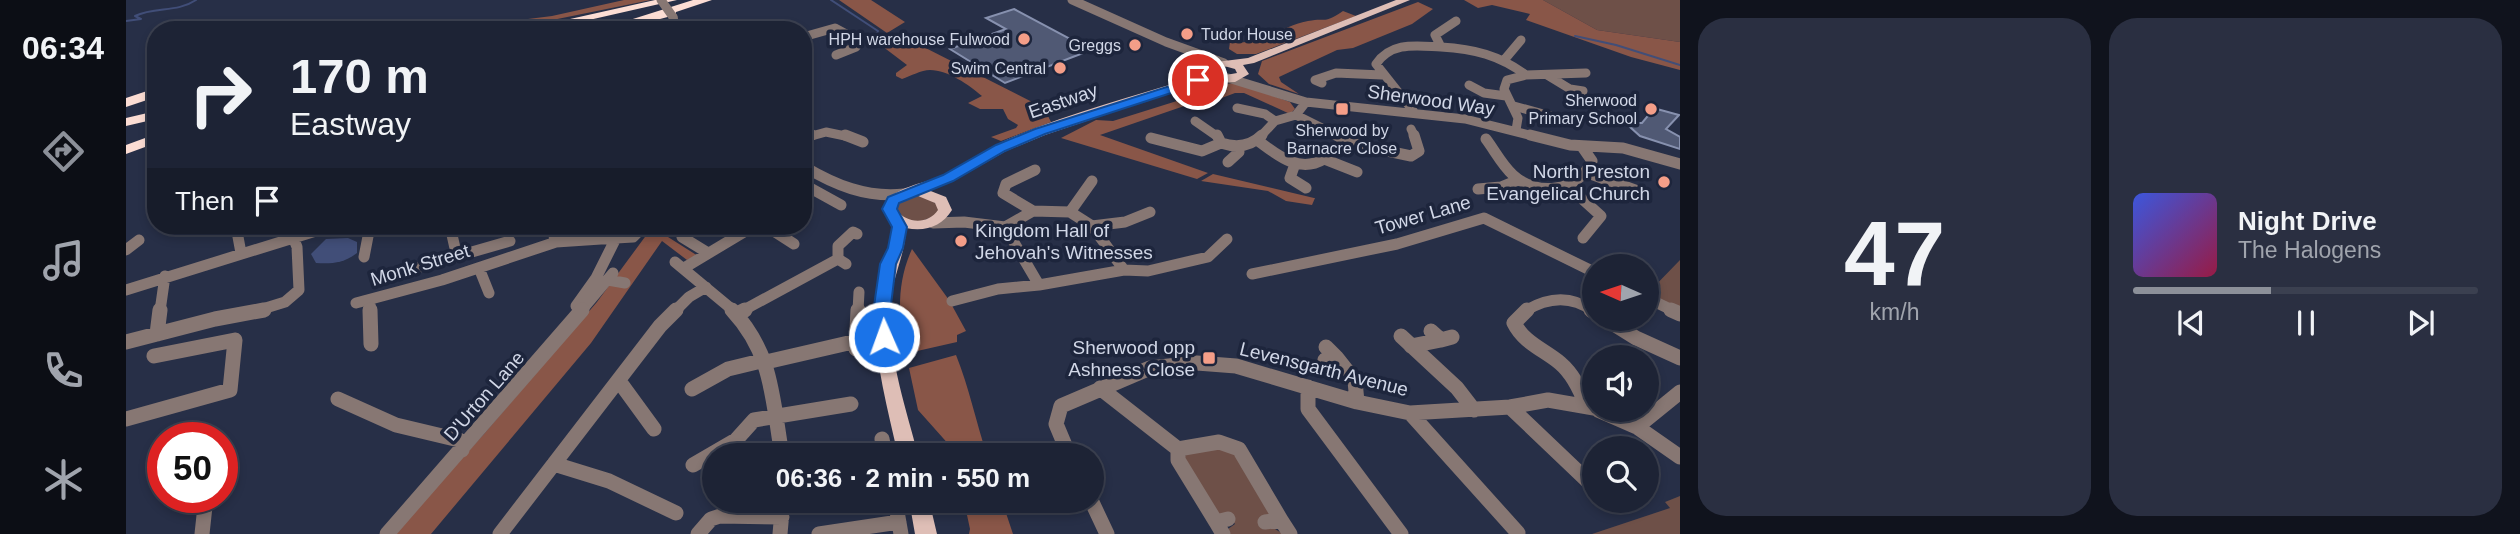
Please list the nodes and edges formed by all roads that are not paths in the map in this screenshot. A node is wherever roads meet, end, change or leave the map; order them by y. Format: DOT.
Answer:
graph roads {
  1 [pos="663,0"];
  2 [pos="671,0"];
  3 [pos="683,0"];
  4 [pos="706,0"];
  5 [pos="718,0"];
  6 [pos="1072,0"];
  7 [pos="1096,0"];
  8 [pos="1405,0"];
  9 [pos="1082,4"];
  10 [pos="562,21"];
  11 [pos="570,21"];
  12 [pos="598,21"];
  13 [pos="625,21"];
  14 [pos="638,21"];
  15 [pos="674,21"];
  16 [pos="1456,21"];
  17 [pos="812,34"];
  18 [pos="1521,40"];
  19 [pos="1441,47"];
  20 [pos="1195,54"];
  21 [pos="836,55"];
  22 [pos="1505,59"];
  23 [pos="1225,63"];
  24 [pos="1245,67"];
  25 [pos="1210,70"];
  26 [pos="1586,73"];
  27 [pos="1382,75"];
  28 [pos="1526,75"];
  29 [pos="1547,75"];
  30 [pos="1226,78"];
  31 [pos="1198,80"];
  32 [pos="1322,83"];
  33 [pos="1469,85"];
  34 [pos="1258,86"];
  35 [pos="1583,91"];
  36 [pos="147,95"];
  37 [pos="1506,96"];
  38 [pos="1306,102"];
  39 [pos="126,103"];
  40 [pos="1514,106"];
  41 [pos="1237,108"];
  42 [pos="1414,112"];
  43 [pos="1296,116"];
  44 [pos="147,118"];
  45 [pos="1565,120"];
  46 [pos="1195,121"];
  47 [pos="1275,121"];
  48 [pos="126,122"];
  49 [pos="147,124"];
  50 [pos="126,129"];
  51 [pos="1411,129"];
  52 [pos="1516,130"];
  53 [pos="812,135"];
  54 [pos="1150,138"];
  55 [pos="1486,139"];
  56 [pos="1257,140"];
  57 [pos="147,142"];
  58 [pos="863,142"];
  59 [pos="1222,143"];
  60 [pos="1237,148"];
  61 [pos="1583,148"];
  62 [pos="126,150"];
  63 [pos="1228,162"];
  64 [pos="1295,164"];
  65 [pos="1680,164"];
  66 [pos="1035,170"];
  67 [pos="812,171"];
  68 [pos="1357,172"];
  69 [pos="1588,173"];
  70 [pos="948,178"];
  71 [pos="1518,180"];
  72 [pos="1092,181"];
  73 [pos="1569,187"];
  74 [pos="1306,188"];
  75 [pos="1478,189"];
  76 [pos="812,192"];
  77 [pos="907,193"];
  78 [pos="1646,194"];
  79 [pos="868,196"];
  80 [pos="943,202"];
  81 [pos="841,205"];
  82 [pos="1033,211"];
  83 [pos="1070,212"];
  84 [pos="1150,212"];
  85 [pos="894,217"];
  86 [pos="964,222"];
  87 [pos="931,223"];
  88 [pos="1092,226"];
  89 [pos="1005,227"];
  90 [pos="857,234"];
  91 [pos="238,235"];
  92 [pos="300,235"];
  93 [pos="368,235"];
  94 [pos="452,235"];
  95 [pos="554,235"];
  96 [pos="630,235"];
  97 [pos="739,235"];
  98 [pos="780,235"];
  99 [pos="293,237"];
  100 [pos="682,237"];
  101 [pos="622,238"];
  102 [pos="1583,238"];
  103 [pos="1227,239"];
  104 [pos="139,240"];
  105 [pos="510,241"];
  106 [pos="556,242"];
  107 [pos="794,244"];
  108 [pos="895,248"];
  109 [pos="126,250"];
  110 [pos="241,253"];
  111 [pos="708,253"];
  112 [pos="364,257"];
  113 [pos="457,257"];
  114 [pos="1582,266"];
  115 [pos="479,268"];
  116 [pos="1124,270"];
  117 [pos="1252,274"];
  118 [pos="165,276"];
  119 [pos="378,279"];
  120 [pos="615,279"];
  121 [pos="1036,281"];
  122 [pos="706,287"];
  123 [pos="126,290"];
  124 [pos="859,292"];
  125 [pos="489,293"];
  126 [pos="952,300"];
  127 [pos="1582,304"];
  128 [pos="1659,304"];
  129 [pos="576,306"];
  130 [pos="737,314"];
  131 [pos="1680,314"];
  132 [pos="1625,331"];
  133 [pos="157,334"];
  134 [pos="1442,336"];
  135 [pos="126,342"];
  136 [pos="371,344"];
  137 [pos="1329,355"];
  138 [pos="154,356"];
  139 [pos="1680,358"];
  140 [pos="766,361"];
  141 [pos="619,381"];
  142 [pos="1308,387"];
  143 [pos="1100,388"];
  144 [pos="692,389"];
  145 [pos="1582,391"];
  146 [pos="1680,392"];
  147 [pos="338,399"];
  148 [pos="1357,402"];
  149 [pos="851,404"];
  150 [pos="1582,406"];
  151 [pos="1510,407"];
  152 [pos="1474,410"];
  153 [pos="1410,413"];
  154 [pos="776,417"];
  155 [pos="126,419"];
  156 [pos="1625,422"];
  157 [pos="1637,427"];
  158 [pos="654,429"];
  159 [pos="882,439"];
  160 [pos="732,443"];
  161 [pos="780,443"];
  162 [pos="883,443"];
  163 [pos="905,443"];
  164 [pos="1064,443"];
  165 [pos="1178,449"];
  166 [pos="462,450"];
  167 [pos="1680,457"];
  168 [pos="554,464"];
  169 [pos="1582,482"];
  170 [pos="204,513"];
  171 [pos="677,513"];
  172 [pos="922,513"];
  173 [pos="1097,513"];
  174 [pos="782,517"];
  175 [pos="1222,525"];
  176 [pos="1279,525"];
  177 [pos="900,528"];
  178 [pos="1518,533"];
  179 [pos="202,534"];
  180 [pos="387,534"];
  181 [pos="500,534"];
  182 [pos="698,534"];
  183 [pos="819,534"];
  184 [pos="926,534"];
  185 [pos="1107,534"];
  186 [pos="1401,534"];
  1 -- 10 [label="highway"];
  1 -- 15 [label="street, bridge"];
  2 -- 11 [label="highway"];
  3 -- 12 [label="highway"];
  4 -- 13 [label="highway"];
  5 -- 14 [label="highway"];
  6 -- 9 [label="street"];
  7 -- 9 [label="street"];
  8 -- 24 [label="main road"];
  9 -- 20 [label="street"];
  16 -- 19 [label="street"];
  17 -- 21 [label="street"];
  18 -- 22 [label="street"];
  19 -- 22 [label="street"];
  19 -- 27 [label="street"];
  20 -- 23 [label="street"];
  20 -- 25 [label="street"];
  22 -- 28 [label="street"];
  23 -- 24 [label="main road"];
  23 -- 25 [label="main road, Eastway"];
  24 -- 30 [label="main road"];
  24 -- 34 [label="street, Sherwood Way"];
  25 -- 30 [label="main road"];
  25 -- 31 [label="main road, Eastway"];
  26 -- 29 [label="street"];
  27 -- 32 [label="street"];
  27 -- 42 [label="street"];
  28 -- 29 [label="street"];
  28 -- 37 [label="street"];
  29 -- 35 [label="street"];
  30 -- 31 [label="main road, Eastway"];
  30 -- 34 [label="street, Sherwood Way"];
  31 -- 70 [label="main road, Eastway"];
  33 -- 37 [label="street"];
  34 -- 38 [label="street, Sherwood Way"];
  36 -- 39 [label="highway"];
  37 -- 40 [label="street"];
  38 -- 42 [label="street, Sherwood Way"];
  38 -- 43 [label="street"];
  40 -- 45 [label="street"];
  40 -- 52 [label="street"];
  41 -- 47 [label="street"];
  42 -- 52 [label="street, Sherwood Way"];
  43 -- 47 [label="street"];
  43 -- 51 [label="street"];
  44 -- 48 [label="highway"];
  46 -- 59 [label="street"];
  47 -- 56 [label="street"];
  49 -- 50 [label="highway"];
  52 -- 61 [label="street, Sherwood Way"];
  53 -- 58 [label="street"];
  54 -- 59 [label="street"];
  55 -- 71 [label="street"];
  56 -- 60 [label="street"];
  56 -- 64 [label="street"];
  57 -- 62 [label="highway"];
  59 -- 60 [label="street"];
  60 -- 63 [label="street"];
  61 -- 65 [label="street, Sherwood Way"];
  61 -- 69 [label="street"];
  64 -- 68 [label="street"];
  64 -- 74 [label="street"];
  66 -- 82 [label="street"];
  67 -- 79 [label="street"];
  69 -- 73 [label="street"];
  69 -- 78 [label="street"];
  70 -- 77 [label="main road, Eastway"];
  70 -- 80 [label="main road"];
  71 -- 73 [label="street"];
  71 -- 75 [label="street"];
  72 -- 83 [label="street"];
  73 -- 102 [label="street"];
  76 -- 81 [label="street"];
  77 -- 79 [label="street"];
  77 -- 80 [label="main road"];
  77 -- 85 [label="main road"];
  79 -- 85 [label="street"];
  80 -- 86 [label="street"];
  80 -- 87 [label="main road"];
  82 -- 83 [label="street"];
  82 -- 89 [label="street"];
  83 -- 88 [label="street"];
  84 -- 88 [label="street"];
  85 -- 87 [label="main road"];
  85 -- 108 [label="main road"];
  86 -- 87 [label="street"];
  86 -- 89 [label="street"];
  87 -- 108 [label="main road"];
  88 -- 116 [label="street"];
  89 -- 121 [label="street"];
  90 -- 130 [label="street"];
  91 -- 110 [label="street"];
  92 -- 99 [label="street"];
  93 -- 112 [label="street"];
  94 -- 113 [label="street"];
  95 -- 106 [label="street"];
  96 -- 101 [label="street"];
  97 -- 111 [label="street"];
  98 -- 107 [label="street"];
  99 -- 110 [label="street"];
  99 -- 133 [label="street"];
  100 -- 111 [label="street"];
  101 -- 106 [label="street, Monk Street"];
  101 -- 129 [label="street"];
  103 -- 116 [label="street"];
  104 -- 109 [label="street"];
  105 -- 113 [label="street"];
  106 -- 115 [label="street, Monk Street"];
  108 -- 163 [label="main road"];
  110 -- 118 [label="street"];
  111 -- 122 [label="street"];
  113 -- 119 [label="street"];
  114 -- 117 [label="street, Tower Lane"];
  115 -- 125 [label="street"];
  115 -- 136 [label="street, Monk Street"];
  116 -- 121 [label="street"];
  118 -- 123 [label="street"];
  118 -- 133 [label="street"];
  120 -- 166 [label="street, D'Urton Lane"];
  121 -- 126 [label="street"];
  122 -- 130 [label="street"];
  122 -- 141 [label="street"];
  124 -- 140 [label="street"];
  127 -- 145 [label="street"];
  128 -- 131 [label="street"];
  130 -- 140 [label="street"];
  132 -- 139 [label="street"];
  133 -- 135 [label="street"];
  134 -- 152 [label="street"];
  137 -- 148 [label="street"];
  138 -- 155 [label="street"];
  140 -- 144 [label="street"];
  140 -- 154 [label="street"];
  141 -- 158 [label="street"];
  141 -- 168 [label="street"];
  142 -- 143 [label="street, Levensgarth Avenue"];
  142 -- 148 [label="street, Levensgarth Avenue"];
  142 -- 186 [label="street"];
  143 -- 164 [label="street, Levensgarth Avenue"];
  143 -- 165 [label="street"];
  146 -- 157 [label="street"];
  147 -- 166 [label="street"];
  148 -- 153 [label="street, Levensgarth Avenue"];
  149 -- 154 [label="street"];
  150 -- 151 [label="street, Levensgarth Avenue"];
  151 -- 152 [label="street, Levensgarth Avenue"];
  151 -- 169 [label="street"];
  152 -- 153 [label="street, Levensgarth Avenue"];
  153 -- 178 [label="street"];
  154 -- 160 [label="street"];
  154 -- 161 [label="street"];
  156 -- 157 [label="street, Levensgarth Avenue"];
  157 -- 167 [label="street, Levensgarth Avenue"];
  159 -- 162 [label="street"];
  165 -- 175 [label="street"];
  165 -- 176 [label="street"];
  166 -- 180 [label="street, D'Urton Lane"];
  168 -- 171 [label="street"];
  168 -- 181 [label="street"];
  170 -- 179 [label="street"];
  172 -- 184 [label="main road"];
  173 -- 185 [label="street"];
  174 -- 182 [label="street"];
  177 -- 183 [label="street"];
}
